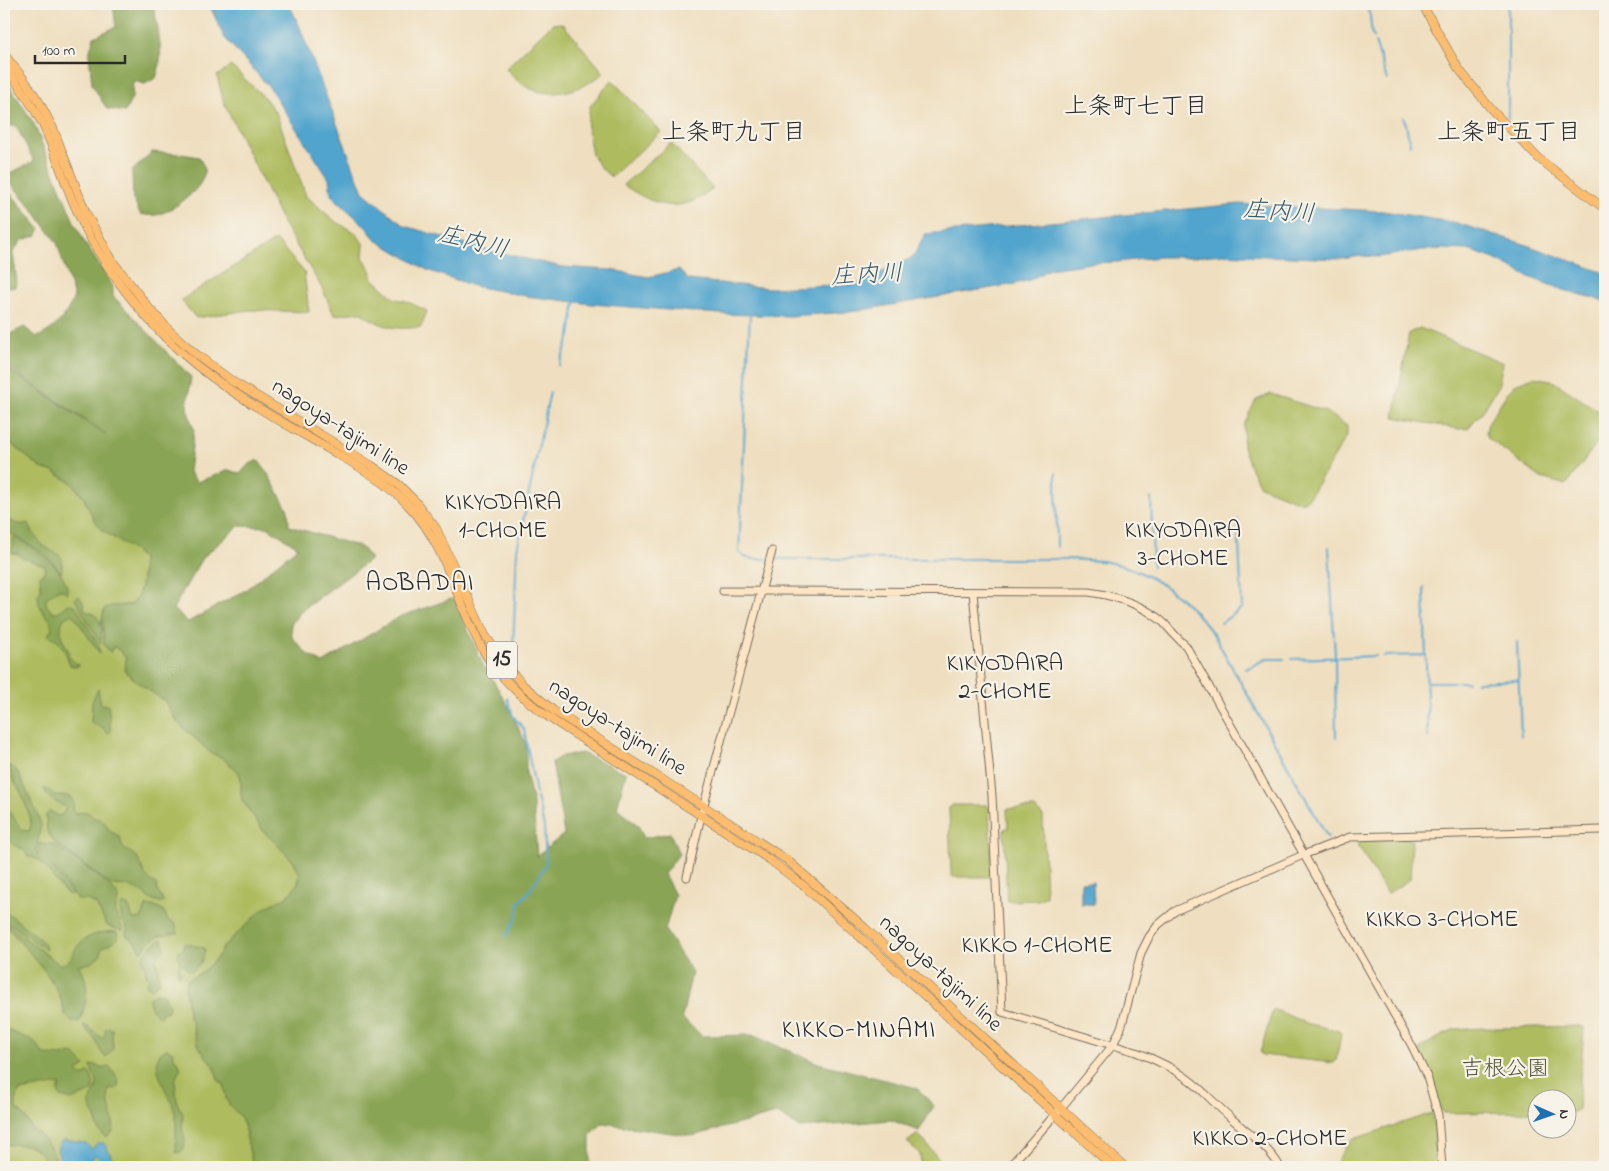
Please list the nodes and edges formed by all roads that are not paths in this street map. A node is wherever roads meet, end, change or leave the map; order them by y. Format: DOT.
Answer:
graph roads {
  1 [pos="1422,4"];
  2 [pos="4,54"];
  3 [pos="4,66"];
  4 [pos="1605,209"];
  5 [pos="770,556"];
  6 [pos="762,590"];
  7 [pos="723,591"];
  8 [pos="973,592"];
  9 [pos="704,806"];
  10 [pos="701,816"];
  11 [pos="1602,830"];
  12 [pos="1303,855"];
  13 [pos="686,877"];
  14 [pos="1113,1045"];
  15 [pos="1061,1108"];
  16 [pos="1055,1114"];
  17 [pos="1009,1167"];
  18 [pos="1113,1167"];
  19 [pos="1125,1167"];
  20 [pos="1280,1167"];
  21 [pos="1442,1167"];
  1 -- 4 [label="main road"];
  2 -- 9 [label="main road, nagoya-tajimi line / 15"];
  3 -- 10 [label="main road, nagoya-tajimi line / 15"];
  5 -- 6 [label="street"];
  6 -- 7 [label="street"];
  6 -- 8 [label="street"];
  6 -- 9 [label="street"];
  8 -- 12 [label="street"];
  8 -- 14 [label="street"];
  9 -- 10 [label="street"];
  9 -- 15 [label="main road, nagoya-tajimi line / 15"];
  10 -- 13 [label="street"];
  10 -- 16 [label="main road, nagoya-tajimi line / 15"];
  11 -- 12 [label="street"];
  12 -- 14 [label="street"];
  12 -- 21 [label="street"];
  14 -- 15 [label="street"];
  14 -- 20 [label="street"];
  15 -- 16 [label="street"];
  15 -- 19 [label="main road, nagoya-tajimi line / 15"];
  16 -- 17 [label="street"];
  16 -- 18 [label="main road, nagoya-tajimi line / 15"];
}
